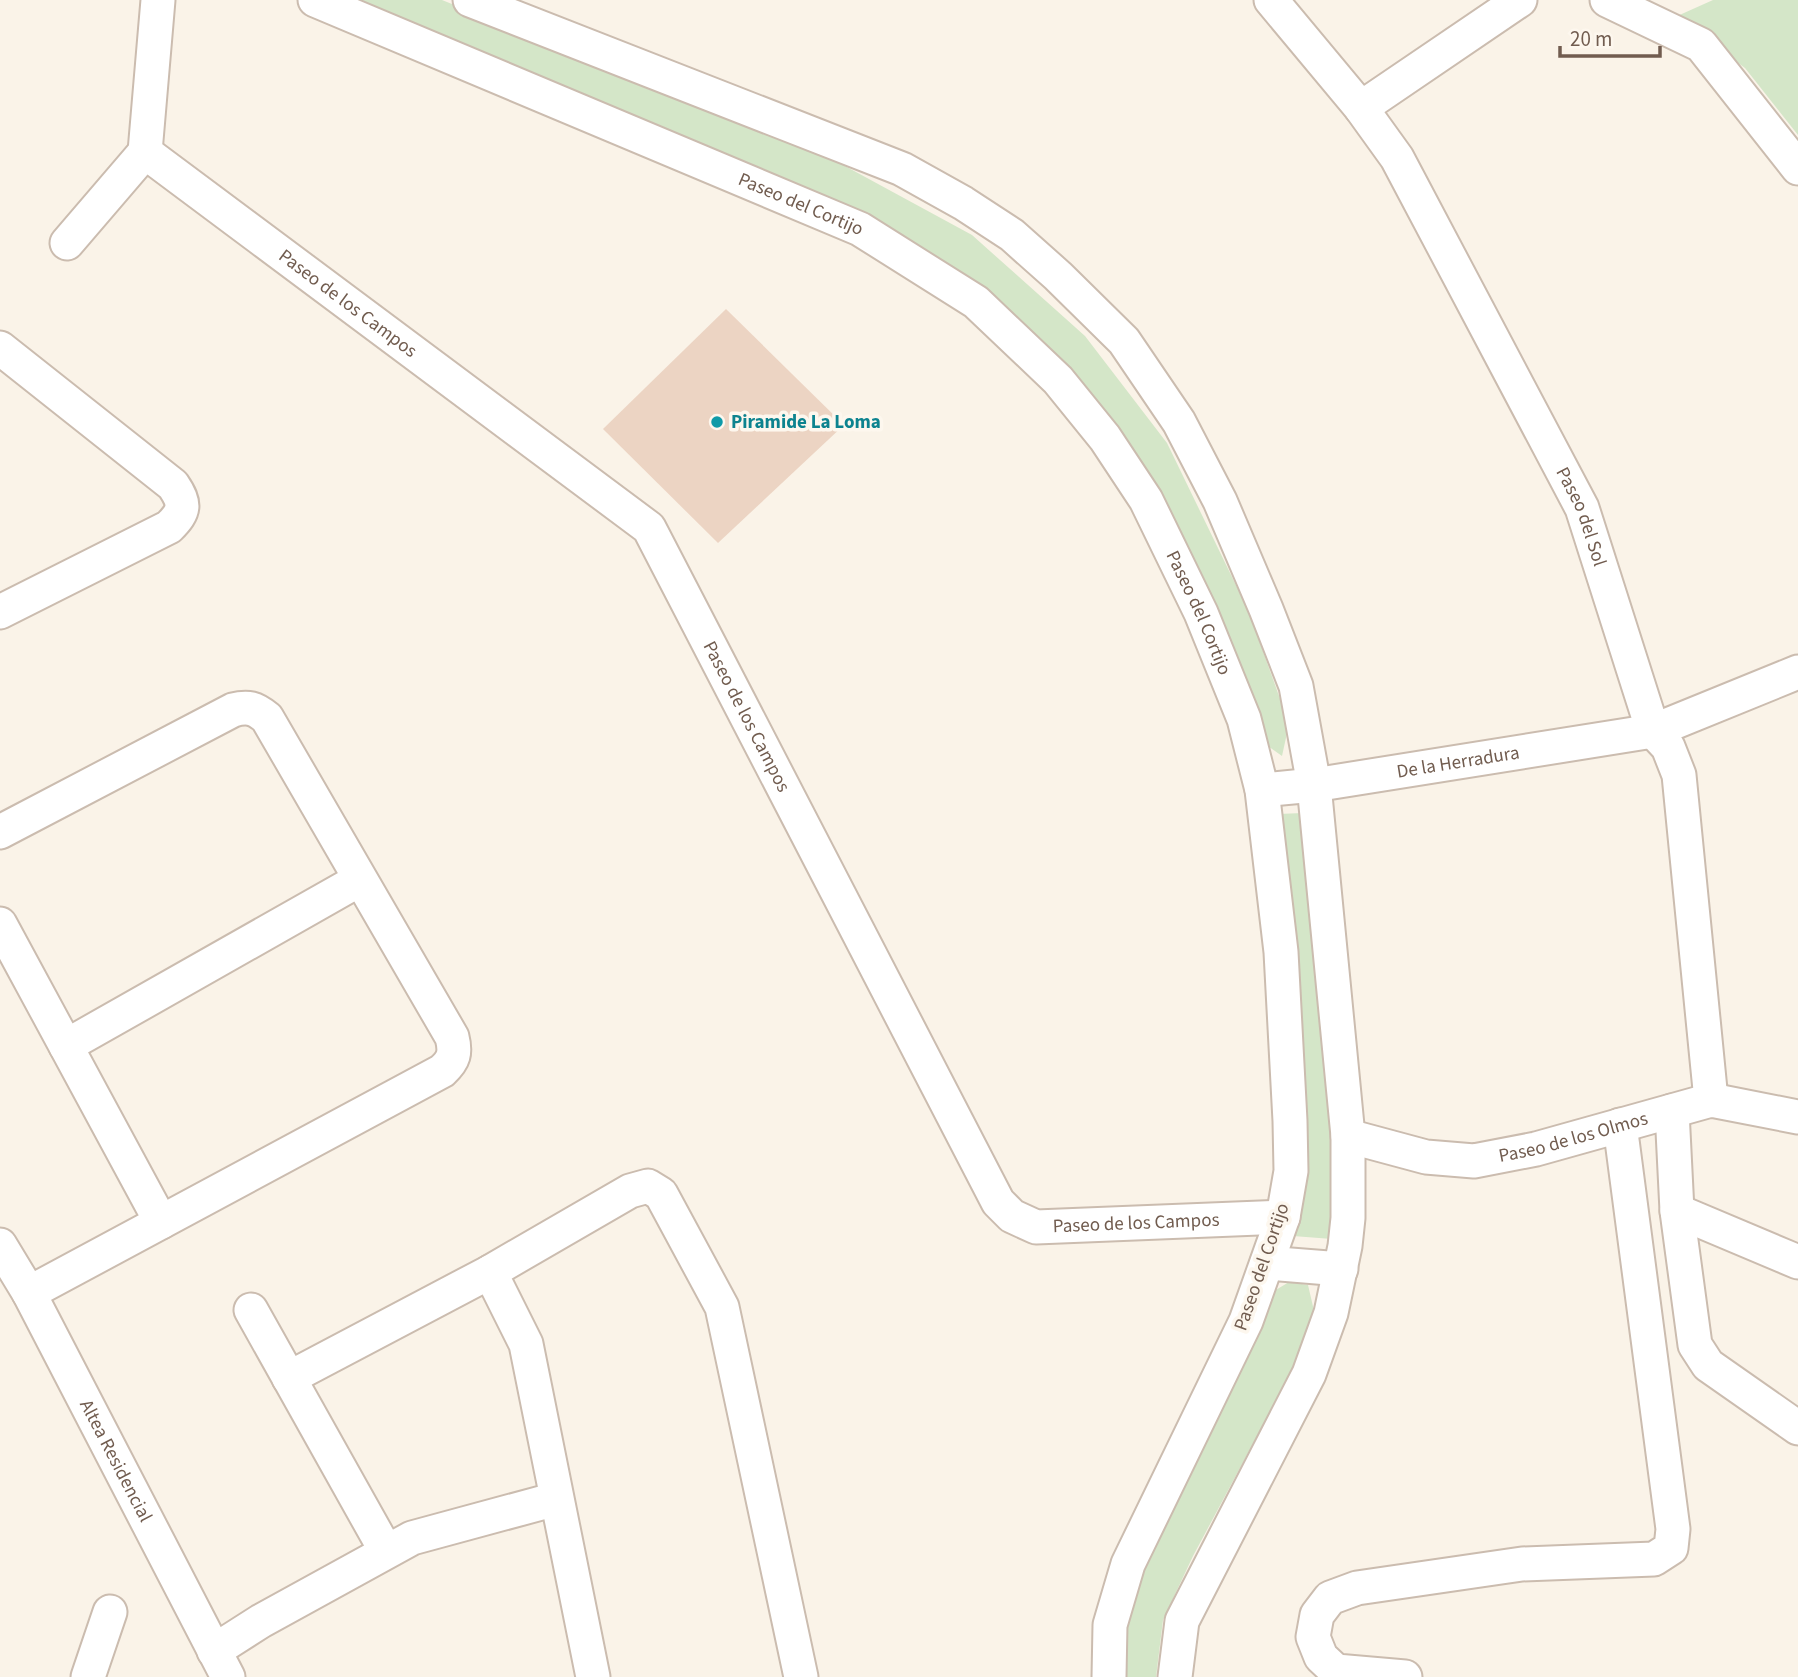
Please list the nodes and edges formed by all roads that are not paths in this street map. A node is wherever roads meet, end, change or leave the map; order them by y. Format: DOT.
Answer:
graph roads {
  1 [pos="158,0"];
  2 [pos="316,0"];
  3 [pos="470,0"];
  4 [pos="1271,0"];
  5 [pos="1520,0"];
  6 [pos="1607,0"];
  7 [pos="1361,108"];
  8 [pos="145,152"];
  9 [pos="1798,169"];
  10 [pos="67,243"];
  11 [pos="0,348"];
  12 [pos="0,612"];
  13 [pos="1798,672"];
  14 [pos="1653,731"];
  15 [pos="1314,785"];
  16 [pos="1262,790"];
  17 [pos="0,832"];
  18 [pos="359,880"];
  19 [pos="0,924"];
  20 [pos="66,1046"];
  21 [pos="1711,1100"];
  22 [pos="1672,1111"];
  23 [pos="1798,1117"];
  24 [pos="1620,1125"];
  25 [pos="1348,1136"];
  26 [pos="1677,1211"];
  27 [pos="1283,1217"];
  28 [pos="161,1222"];
  29 [pos="0,1245"];
  30 [pos="1798,1262"];
  31 [pos="1267,1263"];
  32 [pos="1341,1269"];
  33 [pos="490,1272"];
  34 [pos="29,1293"];
  35 [pos="251,1310"];
  36 [pos="289,1378"];
  37 [pos="1798,1427"];
  38 [pos="556,1499"];
  39 [pos="386,1551"];
  40 [pos="110,1612"];
  41 [pos="221,1664"];
  42 [pos="88,1677"];
  43 [pos="593,1677"];
  44 [pos="801,1677"];
  45 [pos="1109,1677"];
  46 [pos="1175,1677"];
  47 [pos="1405,1677"];
  1 -- 8 [label="street"];
  2 -- 16 [label="street, Paseo del Cortijo"];
  3 -- 15 [label="street"];
  4 -- 7 [label="street, Paseo del Sol"];
  5 -- 7 [label="street"];
  6 -- 9 [label="street"];
  7 -- 14 [label="street, Paseo del Sol"];
  8 -- 10 [label="street"];
  8 -- 27 [label="street, Paseo de los Campos"];
  11 -- 12 [label="street"];
  13 -- 14 [label="street, De la Herradura"];
  14 -- 15 [label="street, De la Herradura"];
  14 -- 21 [label="street, Paseo del Sol"];
  15 -- 16 [label="street, De la Herradura"];
  15 -- 25 [label="street"];
  16 -- 27 [label="street, Paseo del Cortijo"];
  17 -- 18 [label="street"];
  18 -- 20 [label="street"];
  18 -- 28 [label="street"];
  19 -- 20 [label="street"];
  20 -- 28 [label="street"];
  21 -- 22 [label="street, Paseo de los Olmos"];
  21 -- 23 [label="street, Paseo de los Olmos"];
  22 -- 24 [label="street, Paseo de los Olmos"];
  22 -- 26 [label="street"];
  24 -- 25 [label="street, Paseo de los Olmos"];
  24 -- 47 [label="street"];
  25 -- 32 [label="street"];
  26 -- 30 [label="street"];
  26 -- 37 [label="street"];
  27 -- 31 [label="street, Paseo del Cortijo"];
  28 -- 34 [label="street"];
  29 -- 34 [label="street, Altea Residencial"];
  31 -- 32 [label="street"];
  31 -- 45 [label="street, Paseo del Cortijo"];
  32 -- 46 [label="street"];
  33 -- 36 [label="street"];
  33 -- 38 [label="street"];
  33 -- 44 [label="street"];
  34 -- 41 [label="street, Altea Residencial"];
  35 -- 36 [label="street"];
  36 -- 39 [label="street"];
  38 -- 39 [label="street"];
  38 -- 43 [label="street"];
  39 -- 41 [label="street"];
  40 -- 42 [label="street"];
}
